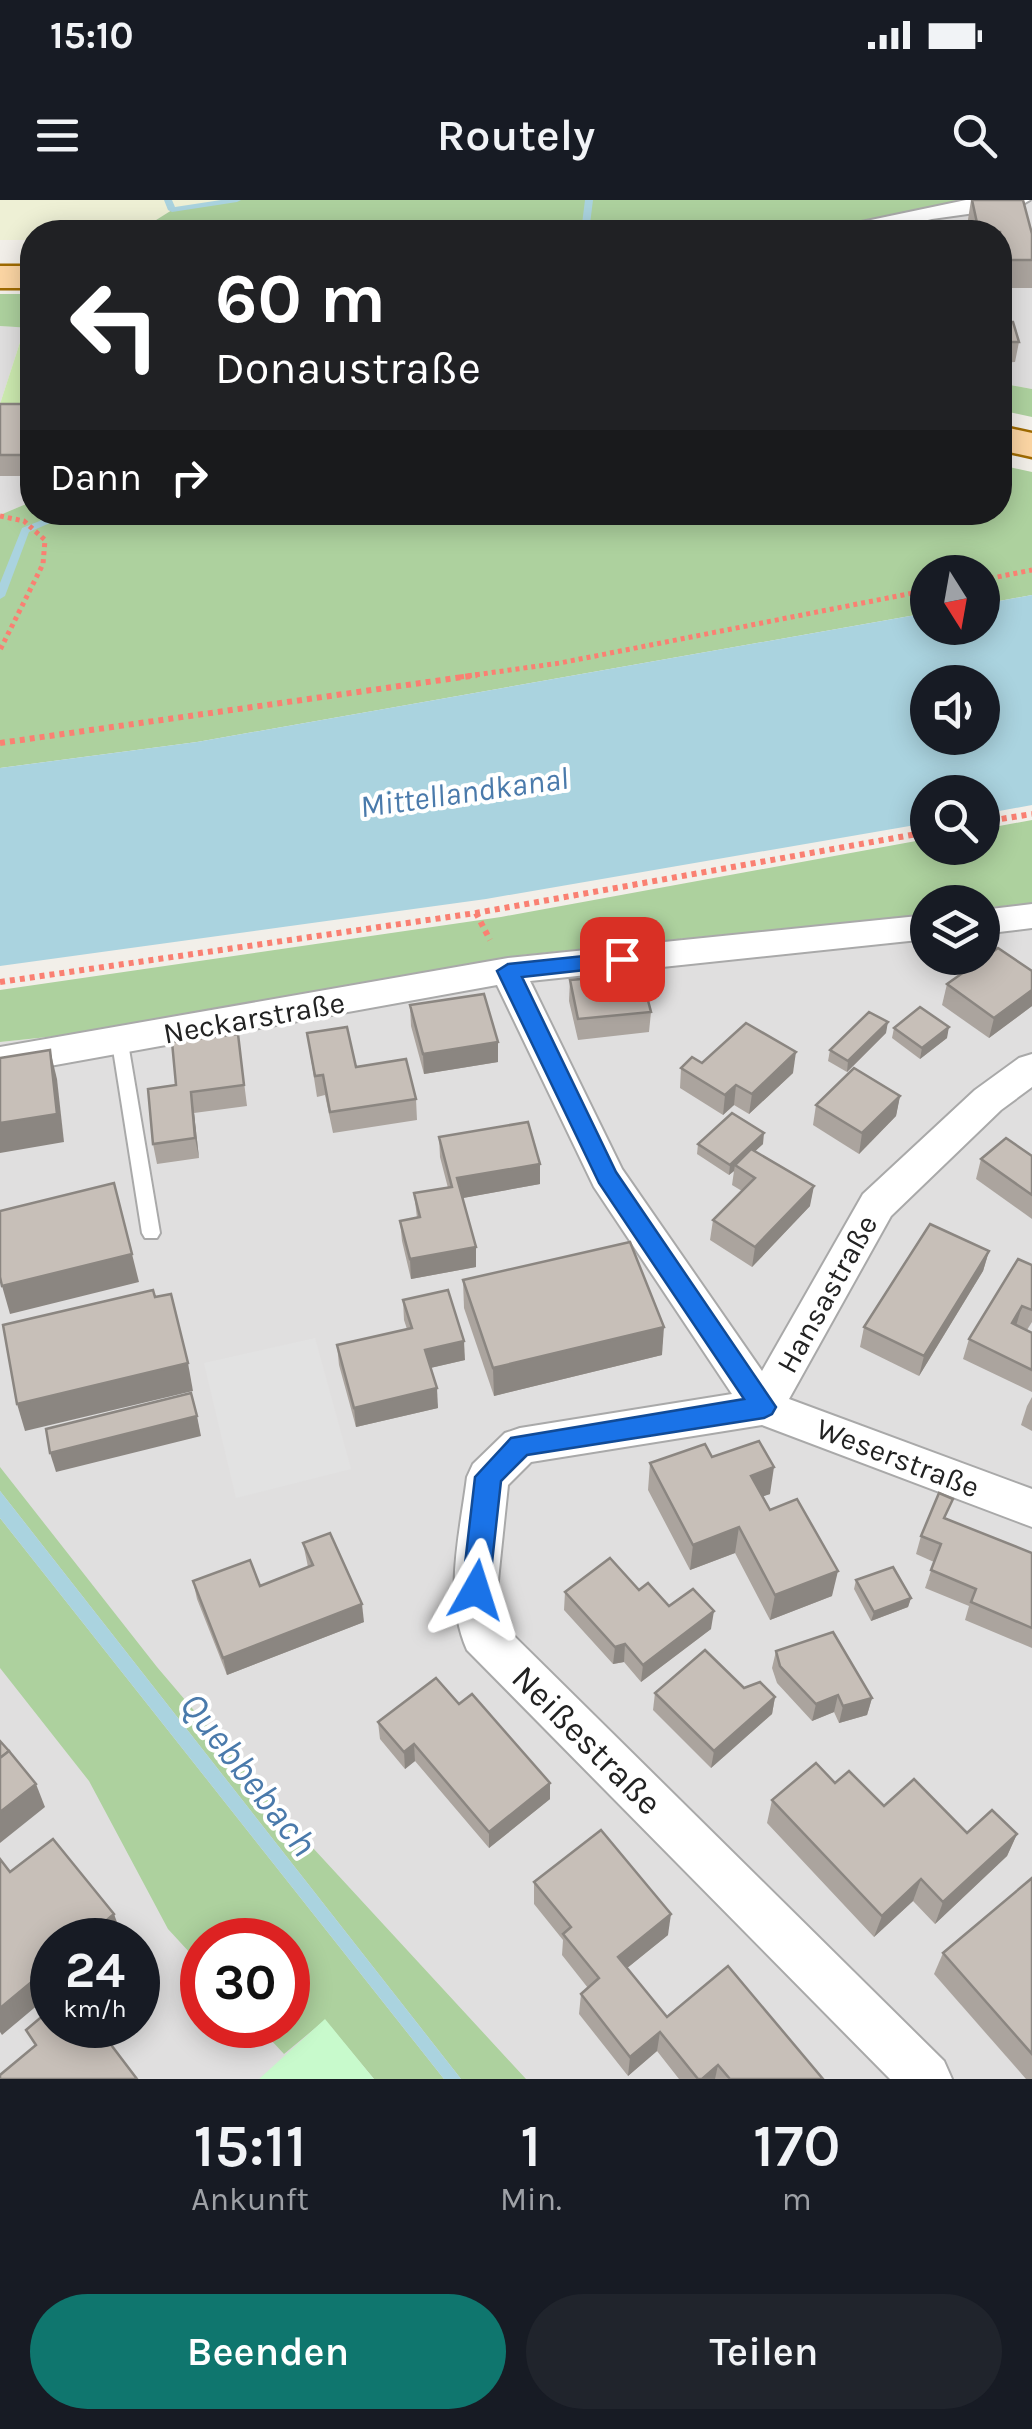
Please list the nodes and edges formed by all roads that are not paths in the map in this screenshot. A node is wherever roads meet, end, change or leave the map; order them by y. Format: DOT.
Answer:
graph roads {
  1 [pos="1018,200"];
  2 [pos="901,220"];
  3 [pos="1032,916"];
  4 [pos="1000,920"];
  5 [pos="910,930"];
  6 [pos="508,971"];
  7 [pos="120,1043"];
  8 [pos="0,1062"];
  9 [pos="1032,1068"];
  10 [pos="152,1233"];
  11 [pos="764,1407"];
  12 [pos="1032,1508"];
  13 [pos="926,2079"];
  1 -- 2 [label="street"];
  3 -- 4 [label="street"];
  5 -- 6 [label="street"];
  6 -- 7 [label="street, Neckarstraße"];
  6 -- 11 [label="street"];
  7 -- 8 [label="street, Neckarstraße"];
  7 -- 10 [label="lane"];
  9 -- 11 [label="street, Hansastraße"];
  11 -- 12 [label="street, Weserstraße"];
  11 -- 13 [label="street, Neißestraße"];
}
